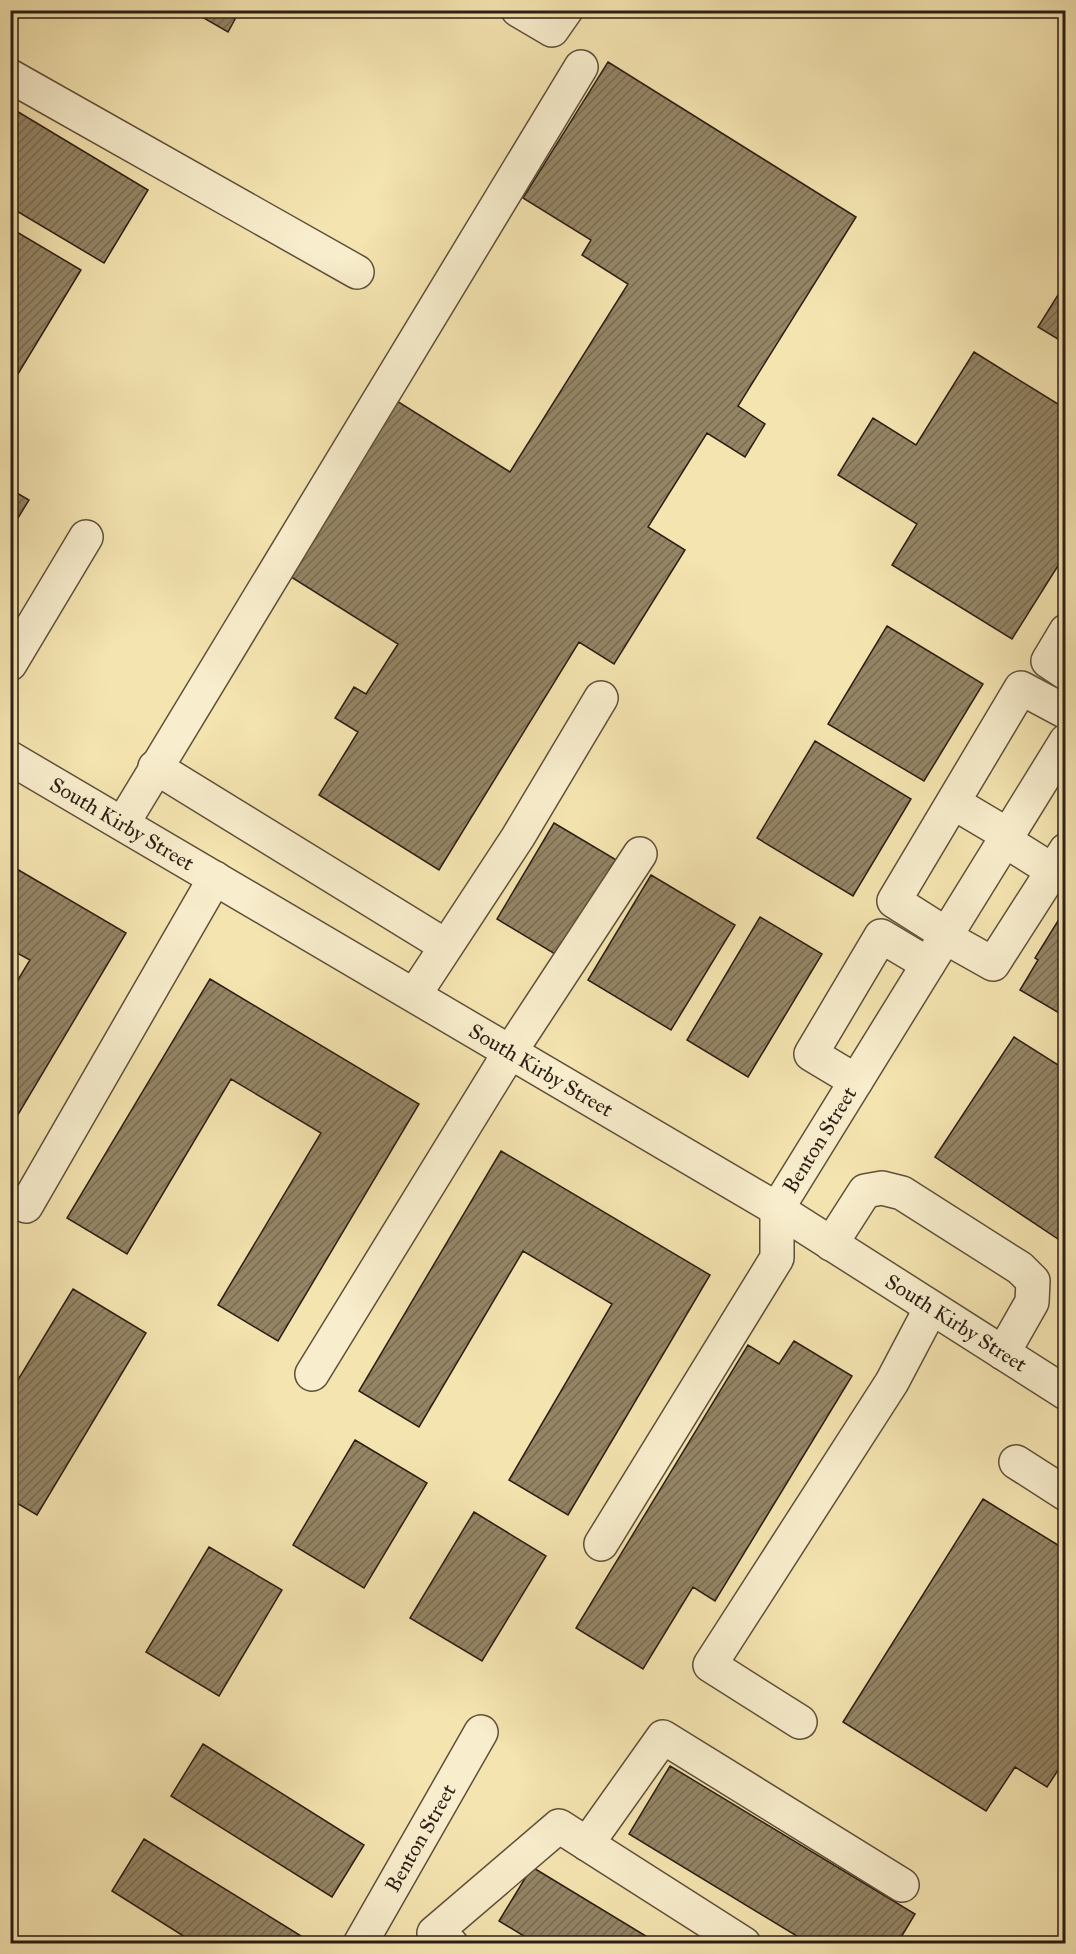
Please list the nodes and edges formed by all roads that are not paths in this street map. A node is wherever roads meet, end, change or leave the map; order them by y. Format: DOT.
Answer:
graph roads {
  1 [pos="518,10"];
  2 [pos="566,10"];
  3 [pos="581,67"];
  4 [pos="10,76"];
  5 [pos="357,272"];
  6 [pos="86,537"];
  7 [pos="1065,631"];
  8 [pos="10,664"];
  9 [pos="1057,667"];
  10 [pos="1030,692"];
  11 [pos="601,698"];
  12 [pos="1065,712"];
  13 [pos="1065,741"];
  14 [pos="10,758"];
  15 [pos="155,766"];
  16 [pos="954,802"];
  17 [pos="123,823"];
  18 [pos="1006,837"];
  19 [pos="640,854"];
  20 [pos="1061,867"];
  21 [pos="215,878"];
  22 [pos="940,945"];
  23 [pos="446,946"];
  24 [pos="415,994"];
  25 [pos="510,1052"];
  26 [pos="856,1081"];
  27 [pos="26,1206"];
  28 [pos="777,1209"];
  29 [pos="831,1244"];
  30 [pos="931,1308"];
  31 [pos="1003,1353"];
  32 [pos="312,1374"];
  33 [pos="1065,1393"];
  34 [pos="1016,1462"];
  35 [pos="1065,1494"];
  36 [pos="601,1544"];
  37 [pos="800,1722"];
  38 [pos="481,1732"];
  39 [pos="587,1844"];
  40 [pos="902,1885"];
  41 [pos="360,1944"];
  42 [pos="451,1944"];
  43 [pos="744,1944"];
  1 -- 2 [label="street"];
  3 -- 15 [label="street"];
  4 -- 5 [label="street"];
  6 -- 8 [label="street"];
  7 -- 9 [label="street"];
  9 -- 10 [label="street"];
  10 -- 12 [label="street"];
  10 -- 16 [label="street"];
  11 -- 23 [label="street"];
  13 -- 18 [label="street, Benton Street"];
  14 -- 17 [label="street, South Kirby Street"];
  15 -- 17 [label="street"];
  15 -- 23 [label="street"];
  16 -- 18 [label="street"];
  16 -- 22 [label="street"];
  17 -- 21 [label="street, South Kirby Street"];
  18 -- 20 [label="street"];
  18 -- 22 [label="street, Benton Street"];
  19 -- 25 [label="street"];
  20 -- 22 [label="street"];
  21 -- 24 [label="street, South Kirby Street"];
  21 -- 27 [label="street"];
  22 -- 26 [label="street, Benton Street"];
  22 -- 26 [label="street"];
  23 -- 24 [label="street"];
  24 -- 25 [label="street, South Kirby Street"];
  25 -- 28 [label="street, South Kirby Street"];
  25 -- 32 [label="street"];
  26 -- 28 [label="street, Benton Street"];
  28 -- 29 [label="street, South Kirby Street"];
  28 -- 36 [label="street, Benton Street"];
  29 -- 30 [label="street, South Kirby Street"];
  29 -- 31 [label="street"];
  30 -- 31 [label="street, South Kirby Street"];
  30 -- 37 [label="street"];
  31 -- 33 [label="street, South Kirby Street"];
  34 -- 35 [label="street"];
  38 -- 41 [label="street, Benton Street"];
  39 -- 40 [label="street"];
  39 -- 42 [label="street"];
  39 -- 43 [label="street"];
}
